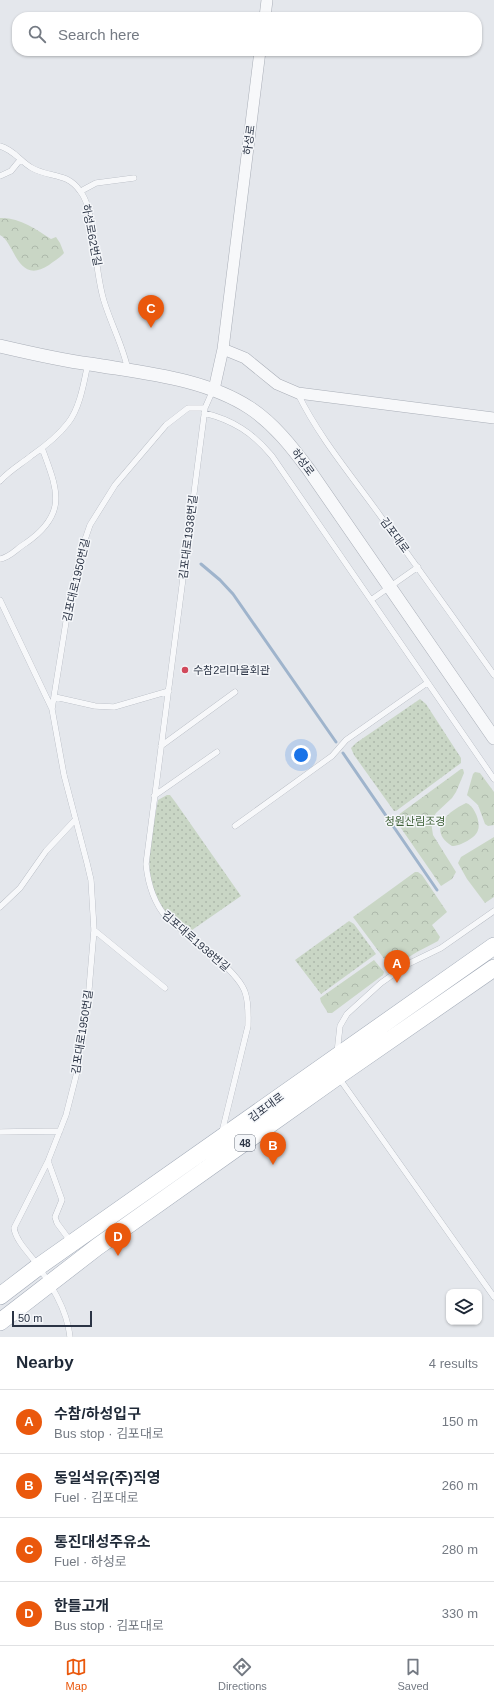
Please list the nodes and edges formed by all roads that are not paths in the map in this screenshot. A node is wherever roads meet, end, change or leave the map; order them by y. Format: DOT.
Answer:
graph roads {
  1 [pos="267,0"];
  2 [pos="266,12"];
  3 [pos="259,56"];
  4 [pos="0,146"];
  5 [pos="20,160"];
  6 [pos="0,176"];
  7 [pos="134,178"];
  8 [pos="81,191"];
  9 [pos="0,340"];
  10 [pos="0,346"];
  11 [pos="223,349"];
  12 [pos="88,361"];
  13 [pos="127,368"];
  14 [pos="214,388"];
  15 [pos="298,393"];
  16 [pos="204,410"];
  17 [pos="494,418"];
  18 [pos="42,448"];
  19 [pos="0,481"];
  20 [pos="0,560"];
  21 [pos="418,567"];
  22 [pos="393,585"];
  23 [pos="0,600"];
  24 [pos="371,600"];
  25 [pos="494,676"];
  26 [pos="427,682"];
  27 [pos="169,691"];
  28 [pos="235,692"];
  29 [pos="55,697"];
  30 [pos="52,709"];
  31 [pos="494,724"];
  32 [pos="494,738"];
  33 [pos="161,746"];
  34 [pos="217,752"];
  35 [pos="494,779"];
  36 [pos="154,796"];
  37 [pos="75,820"];
  38 [pos="235,826"];
  39 [pos="0,907"];
  40 [pos="494,911"];
  41 [pos="94,930"];
  42 [pos="494,946"];
  43 [pos="494,968"];
  44 [pos="165,988"];
  45 [pos="336,1058"];
  46 [pos="338,1076"];
  47 [pos="60,1131"];
  48 [pos="0,1132"];
  49 [pos="220,1141"];
  50 [pos="48,1161"];
  51 [pos="72,1244"];
  52 [pos="38,1267"];
  53 [pos="49,1283"];
  54 [pos="0,1296"];
  55 [pos="494,1297"];
  56 [pos="0,1322"];
  57 [pos="70,1337"];
  1 -- 2 [label="street"];
  3 -- 11 [label="street, 하성로"];
  4 -- 5 [label="lane, 하성로62번길"];
  5 -- 6 [label="lane"];
  5 -- 8 [label="lane, 하성로62번길"];
  7 -- 8 [label="lane"];
  8 -- 13 [label="lane, 하성로62번길"];
  9 -- 12 [label="street, 하성로"];
  10 -- 12 [label="street, 하성로"];
  11 -- 14 [label="street, 하성로"];
  11 -- 15 [label="street"];
  12 -- 13 [label="street, 하성로"];
  12 -- 18 [label="lane"];
  13 -- 14 [label="street, 하성로"];
  14 -- 16 [label="lane, 김포대로1938번길"];
  14 -- 22 [label="street, 하성로"];
  15 -- 17 [label="street"];
  15 -- 21 [label="lane, 김포대로"];
  16 -- 24 [label="lane"];
  16 -- 27 [label="lane, 김포대로1938번길"];
  16 -- 29 [label="lane, 김포대로1950번길"];
  18 -- 19 [label="lane"];
  18 -- 20 [label="lane"];
  21 -- 22 [label="lane"];
  21 -- 25 [label="lane, 김포대로"];
  22 -- 24 [label="lane"];
  22 -- 31 [label="street, 하성로"];
  22 -- 32 [label="street, 하성로"];
  23 -- 30 [label="lane, 김포대로1950번길"];
  24 -- 26 [label="lane"];
  26 -- 35 [label="lane"];
  26 -- 38 [label="lane"];
  27 -- 29 [label="lane"];
  27 -- 33 [label="lane, 김포대로1938번길"];
  28 -- 33 [label="lane"];
  29 -- 30 [label="lane, 김포대로1950번길"];
  30 -- 37 [label="lane, 김포대로1950번길"];
  33 -- 36 [label="lane, 김포대로1938번길"];
  34 -- 36 [label="lane"];
  36 -- 49 [label="lane, 김포대로1938번길"];
  37 -- 39 [label="lane"];
  37 -- 41 [label="lane, 김포대로1950번길"];
  40 -- 45 [label="lane"];
  41 -- 44 [label="lane"];
  41 -- 47 [label="lane, 김포대로1950번길"];
  42 -- 45 [label="main road, 김포대로 / 48"];
  43 -- 46 [label="main road, 김포대로 / 48"];
  45 -- 49 [label="main road, 김포대로 / 48"];
  46 -- 53 [label="main road, 김포대로 / 48"];
  46 -- 55 [label="lane"];
  47 -- 48 [label="lane"];
  47 -- 50 [label="lane, 김포대로1950번길"];
  49 -- 51 [label="main road, 김포대로 / 48"];
  50 -- 51 [label="lane"];
  50 -- 52 [label="lane, 김포대로1950번길"];
  51 -- 52 [label="main road, 김포대로 / 48"];
  52 -- 53 [label="lane"];
  52 -- 54 [label="main road, 김포대로 / 48"];
  53 -- 56 [label="main road, 김포대로 / 48"];
  53 -- 57 [label="lane"];
}
